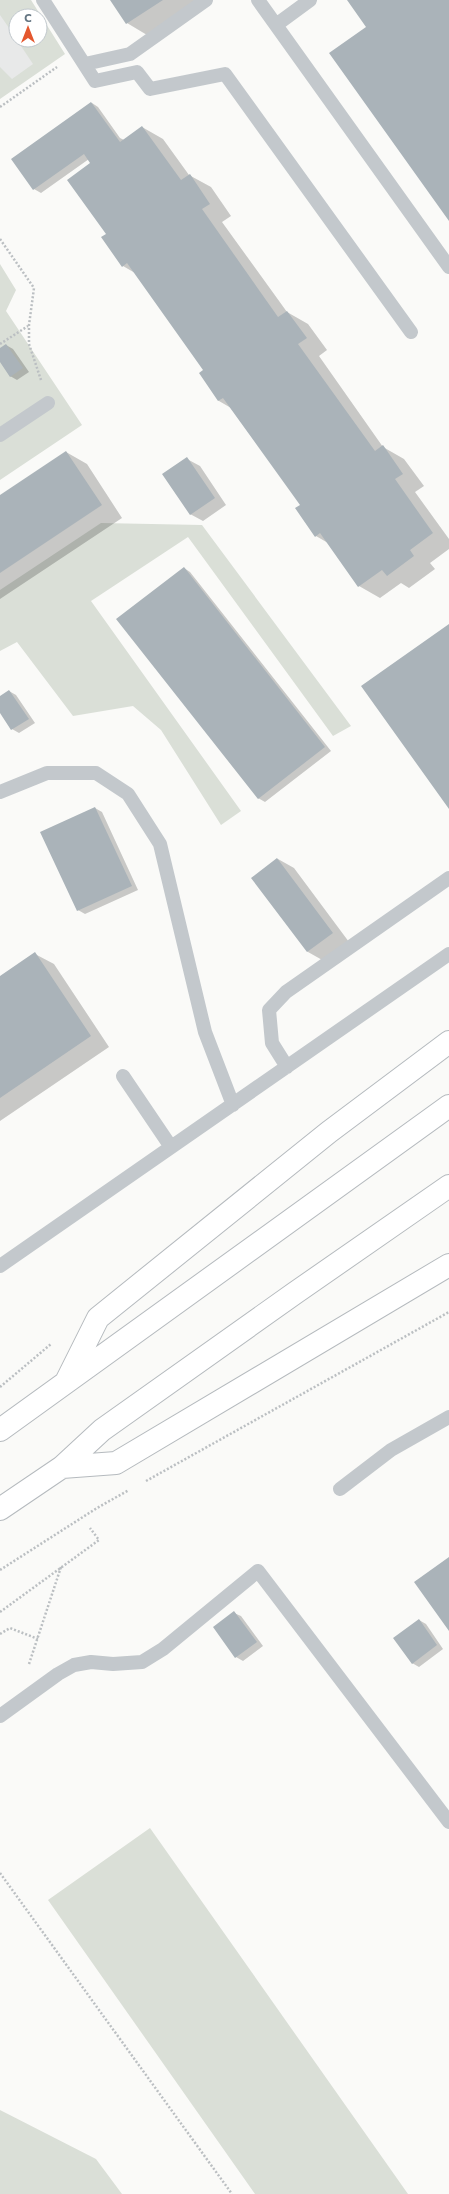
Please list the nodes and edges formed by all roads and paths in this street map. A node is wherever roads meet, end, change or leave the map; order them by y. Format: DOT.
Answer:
graph roads {
  1 [pos="43,0"];
  2 [pos="206,0"];
  3 [pos="258,0"];
  4 [pos="310,0"];
  5 [pos="276,24"];
  6 [pos="81,59"];
  7 [pos="0,107"];
  8 [pos="0,239"];
  9 [pos="449,267"];
  10 [pos="29,325"];
  11 [pos="411,332"];
  12 [pos="0,344"];
  13 [pos="48,403"];
  14 [pos="0,435"];
  15 [pos="0,792"];
  16 [pos="449,878"];
  17 [pos="449,954"];
  18 [pos="449,1042"];
  19 [pos="287,1067"];
  20 [pos="123,1076"];
  21 [pos="232,1105"];
  22 [pos="449,1106"];
  23 [pos="171,1147"];
  24 [pos="449,1186"];
  25 [pos="449,1265"];
  26 [pos="0,1266"];
  27 [pos="449,1312"];
  28 [pos="66,1383"];
  29 [pos="449,1417"];
  30 [pos="0,1430"];
  31 [pos="62,1467"];
  32 [pos="139,1485"];
  33 [pos="132,1489"];
  34 [pos="340,1489"];
  35 [pos="0,1509"];
  36 [pos="90,1528"];
  37 [pos="61,1567"];
  38 [pos="0,1570"];
  39 [pos="0,1612"];
  40 [pos="0,1634"];
  41 [pos="38,1640"];
  42 [pos="29,1666"];
  43 [pos="0,1716"];
  44 [pos="449,1822"];
  45 [pos="0,1873"];
  46 [pos="232,2194"];
  1 -- 6 [label="lane"];
  2 -- 6 [label="lane"];
  3 -- 5 [label="lane"];
  4 -- 5 [label="lane"];
  5 -- 9 [label="lane"];
  6 -- 7 [label="path"];
  6 -- 11 [label="lane"];
  8 -- 10 [label="path"];
  10 -- 12 [label="path"];
  10 -- 13 [label="path"];
  13 -- 14 [label="lane"];
  15 -- 21 [label="lane"];
  16 -- 19 [label="lane"];
  17 -- 19 [label="lane"];
  18 -- 28 [label="main road"];
  19 -- 21 [label="lane"];
  20 -- 23 [label="lane"];
  21 -- 23 [label="lane"];
  22 -- 28 [label="main road"];
  23 -- 26 [label="lane"];
  24 -- 31 [label="main road"];
  25 -- 31 [label="main road"];
  27 -- 32 [label="path"];
  28 -- 30 [label="main road"];
  29 -- 34 [label="lane"];
  31 -- 35 [label="main road"];
  33 -- 38 [label="path"];
  36 -- 37 [label="path"];
  37 -- 39 [label="path"];
  37 -- 41 [label="path"];
  40 -- 41 [label="path"];
  41 -- 42 [label="path"];
  43 -- 44 [label="lane"];
  45 -- 46 [label="path"];
}
